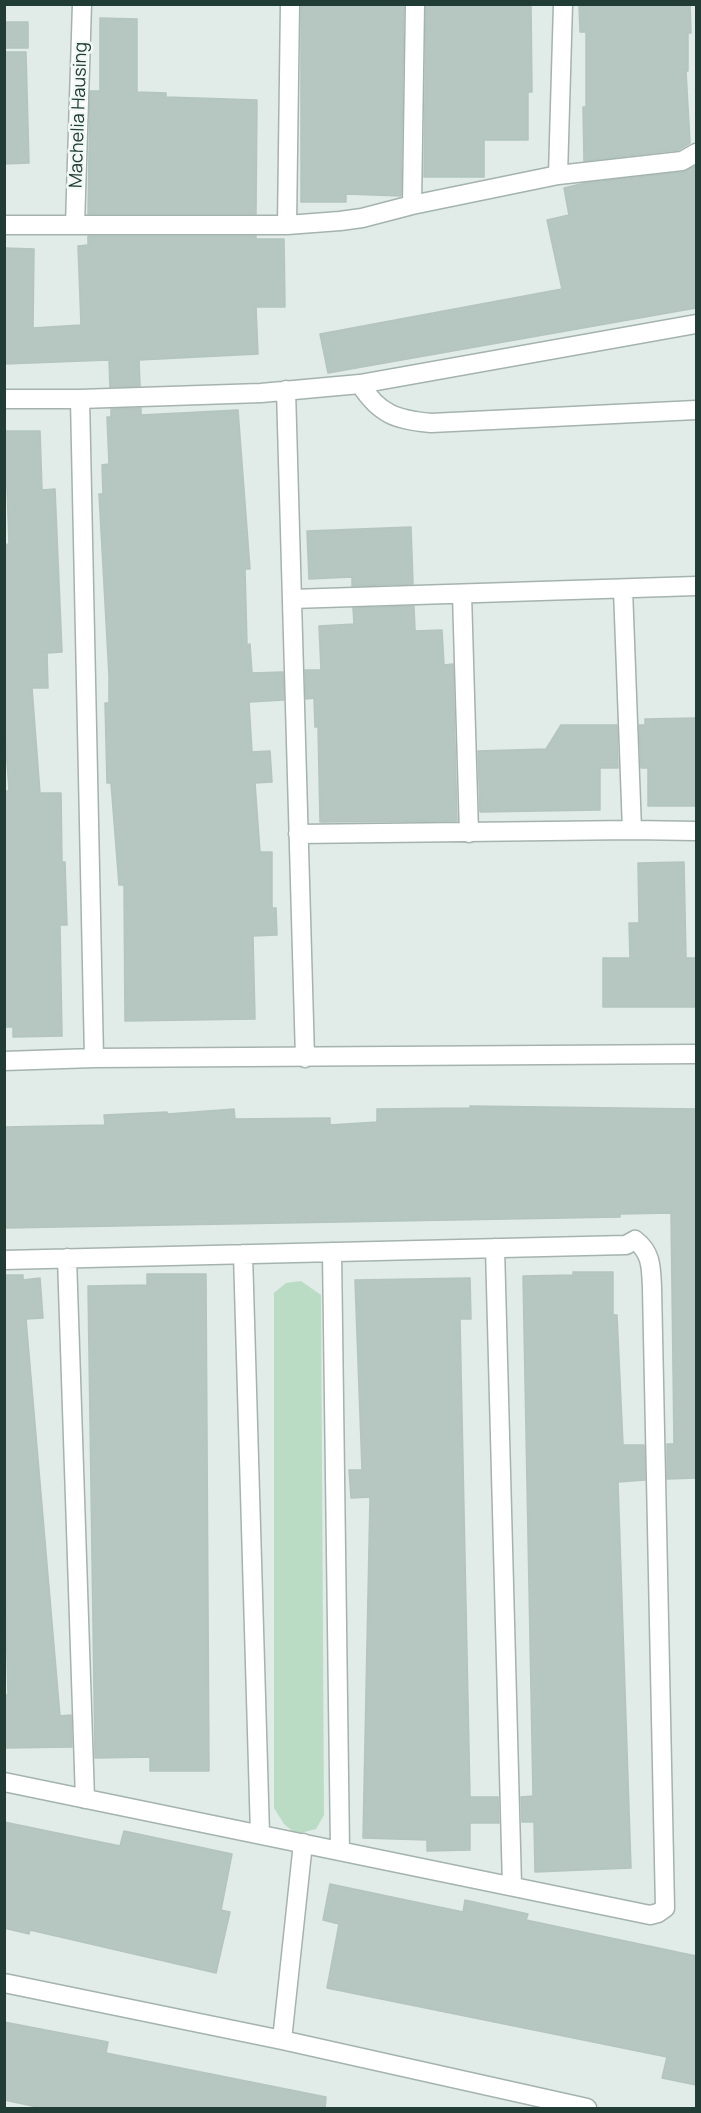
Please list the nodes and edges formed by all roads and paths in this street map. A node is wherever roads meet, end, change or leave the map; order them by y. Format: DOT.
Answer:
graph roads {
  1 [pos="82,4"];
  2 [pos="290,4"];
  3 [pos="415,4"];
  4 [pos="562,4"];
  5 [pos="696,153"];
  6 [pos="558,175"];
  7 [pos="412,205"];
  8 [pos="4,225"];
  9 [pos="75,225"];
  10 [pos="287,225"];
  11 [pos="696,324"];
  12 [pos="360,384"];
  13 [pos="286,390"];
  14 [pos="4,399"];
  15 [pos="80,399"];
  16 [pos="696,410"];
  17 [pos="696,586"];
  18 [pos="623,589"];
  19 [pos="462,594"];
  20 [pos="292,599"];
  21 [pos="632,830"];
  22 [pos="696,831"];
  23 [pos="469,832"];
  24 [pos="298,834"];
  25 [pos="696,1054"];
  26 [pos="94,1058"];
  27 [pos="304,1058"];
  28 [pos="4,1061"];
  29 [pos="495,1248"];
  30 [pos="332,1252"];
  31 [pos="243,1254"];
  32 [pos="67,1258"];
  33 [pos="4,1260"];
  34 [pos="4,1782"];
  35 [pos="85,1799"];
  36 [pos="260,1834"];
  37 [pos="303,1843"];
  38 [pos="339,1850"];
  39 [pos="512,1886"];
  40 [pos="4,1983"];
  41 [pos="282,2040"];
  42 [pos="587,2109"];
  1 -- 9 [label="street, Machelia Hausing"];
  2 -- 10 [label="street"];
  3 -- 7 [label="street"];
  4 -- 6 [label="street"];
  5 -- 6 [label="street"];
  6 -- 7 [label="street"];
  7 -- 10 [label="street"];
  8 -- 9 [label="street"];
  9 -- 10 [label="street"];
  11 -- 12 [label="street"];
  12 -- 13 [label="street"];
  12 -- 16 [label="street"];
  13 -- 15 [label="street"];
  13 -- 20 [label="street"];
  14 -- 15 [label="street"];
  15 -- 26 [label="street"];
  17 -- 18 [label="street"];
  18 -- 19 [label="street"];
  18 -- 21 [label="street"];
  19 -- 20 [label="street"];
  19 -- 23 [label="street"];
  20 -- 24 [label="street"];
  21 -- 22 [label="street"];
  21 -- 23 [label="street"];
  23 -- 24 [label="street"];
  24 -- 27 [label="street"];
  25 -- 27 [label="street"];
  26 -- 27 [label="street"];
  26 -- 28 [label="street"];
  29 -- 30 [label="street"];
  29 -- 39 [label="street"];
  29 -- 39 [label="street"];
  30 -- 31 [label="street"];
  30 -- 38 [label="street"];
  31 -- 32 [label="street"];
  31 -- 36 [label="street"];
  32 -- 33 [label="street"];
  32 -- 35 [label="street"];
  34 -- 35 [label="street"];
  35 -- 36 [label="street"];
  36 -- 37 [label="street"];
  37 -- 38 [label="street"];
  37 -- 41 [label="street"];
  38 -- 39 [label="street"];
  40 -- 41 [label="street"];
  41 -- 42 [label="street"];
}
